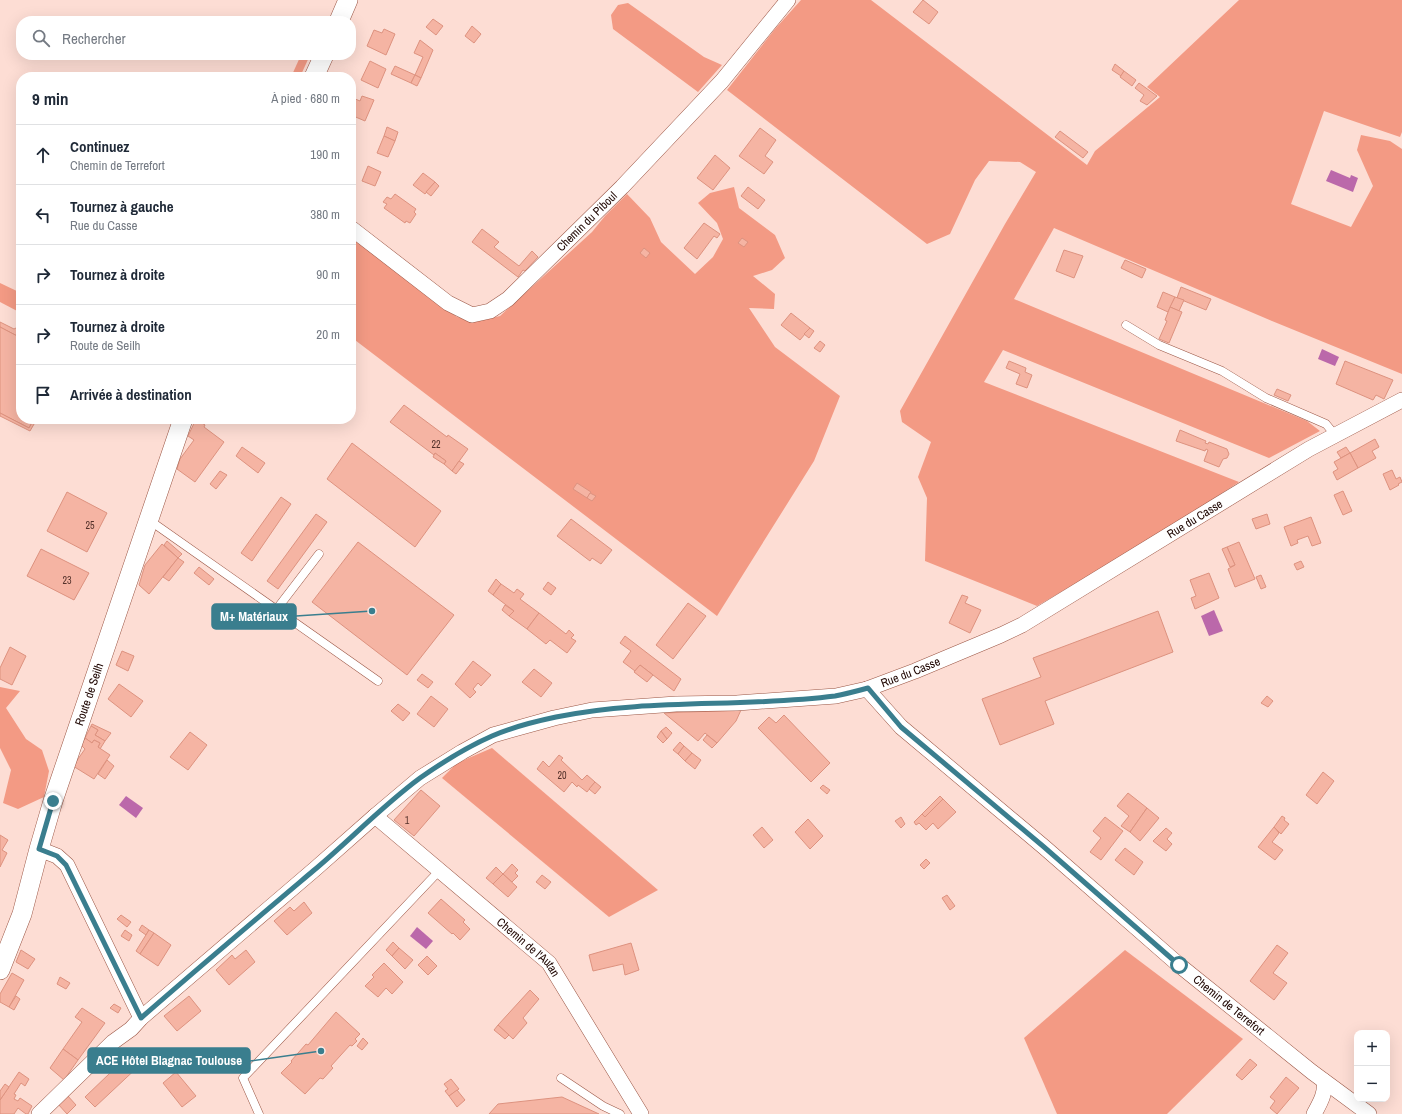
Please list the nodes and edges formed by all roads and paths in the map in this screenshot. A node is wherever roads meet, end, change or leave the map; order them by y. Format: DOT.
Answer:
graph roads {
  1 [pos="348,0"];
  2 [pos="788,0"];
  3 [pos="341,16"];
  4 [pos="322,60"];
  5 [pos="316,72"];
  6 [pos="356,232"];
  7 [pos="1126,325"];
  8 [pos="1402,400"];
  9 [pos="181,424"];
  10 [pos="1335,435"];
  11 [pos="149,520"];
  12 [pos="319,554"];
  13 [pos="276,610"];
  14 [pos="378,681"];
  15 [pos="868,688"];
  16 [pos="375,816"];
  17 [pos="39,849"];
  18 [pos="440,871"];
  19 [pos="0,970"];
  20 [pos="141,1018"];
  21 [pos="561,1078"];
  22 [pos="1324,1080"];
  23 [pos="38,1114"];
  24 [pos="259,1114"];
  25 [pos="620,1114"];
  26 [pos="641,1114"];
  27 [pos="1314,1114"];
  28 [pos="1369,1114"];
  1 -- 3 [label="street"];
  2 -- 6 [label="street, Chemin du Piboul"];
  4 -- 5 [label="street"];
  7 -- 10 [label="lane"];
  8 -- 10 [label="street, Rue du Casse"];
  9 -- 11 [label="street, Route de Seilh"];
  10 -- 15 [label="street, Rue du Casse"];
  11 -- 13 [label="lane"];
  11 -- 17 [label="street, Route de Seilh"];
  12 -- 13 [label="lane"];
  13 -- 14 [label="lane"];
  15 -- 16 [label="street, Rue du Casse"];
  15 -- 22 [label="street, Chemin de Terrefort"];
  16 -- 18 [label="street, Chemin de l'Autan"];
  16 -- 20 [label="street, Rue du Casse"];
  17 -- 19 [label="street, Route de Seilh"];
  17 -- 20 [label="street"];
  18 -- 24 [label="lane"];
  18 -- 26 [label="street, Chemin de l'Autan"];
  20 -- 23 [label="street, Rue du Casse"];
  21 -- 25 [label="lane"];
  22 -- 27 [label="street"];
  22 -- 28 [label="street, Chemin de Terrefort"];
}
